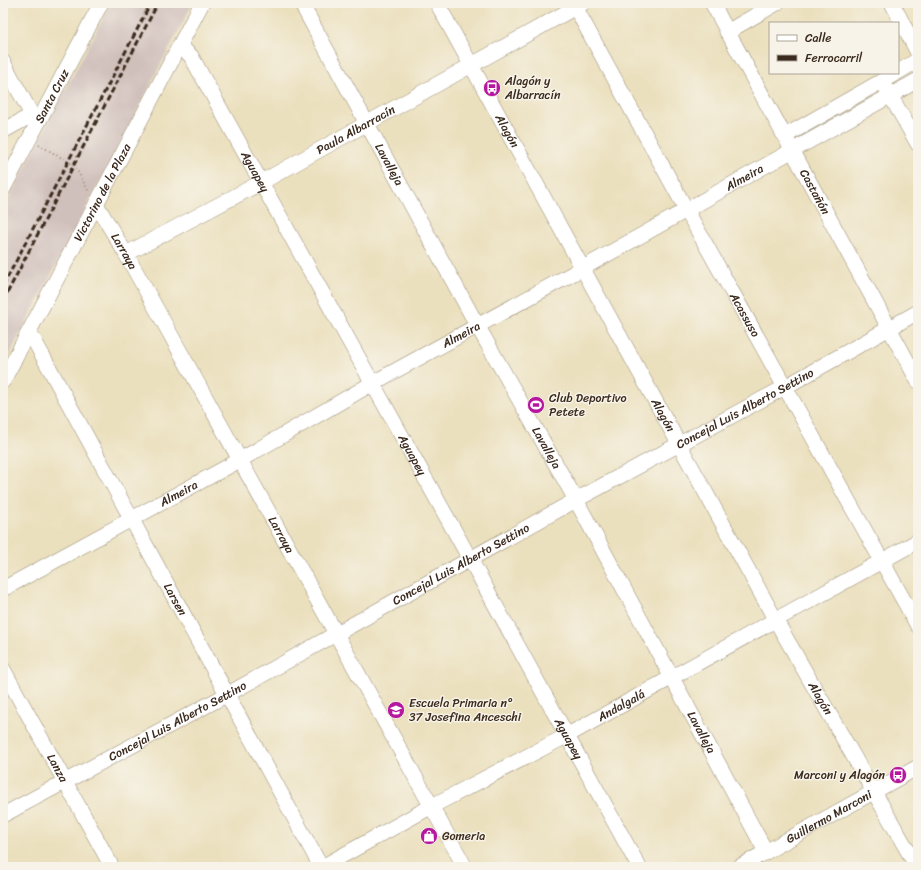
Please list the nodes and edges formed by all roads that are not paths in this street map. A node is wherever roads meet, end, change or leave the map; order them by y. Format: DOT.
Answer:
graph roads {
  1 [pos="101,3"];
  2 [pos="202,3"];
  3 [pos="301,3"];
  4 [pos="437,3"];
  5 [pos="712,3"];
  6 [pos="777,3"];
  7 [pos="892,3"];
  8 [pos="577,4"];
  9 [pos="727,32"];
  10 [pos="180,46"];
  11 [pos="918,53"];
  12 [pos="918,60"];
  13 [pos="3,62"];
  14 [pos="471,65"];
  15 [pos="899,71"];
  16 [pos="893,74"];
  17 [pos="918,80"];
  18 [pos="881,81"];
  19 [pos="890,95"];
  20 [pos="36,117"];
  21 [pos="366,124"];
  22 [pos="3,131"];
  23 [pos="785,136"];
  24 [pos="918,144"];
  25 [pos="793,151"];
  26 [pos="260,183"];
  27 [pos="3,189"];
  28 [pos="96,204"];
  29 [pos="687,211"];
  30 [pos="126,254"];
  31 [pos="583,268"];
  32 [pos="918,312"];
  33 [pos="477,325"];
  34 [pos="889,327"];
  35 [pos="27,334"];
  36 [pos="3,381"];
  37 [pos="918,381"];
  38 [pos="373,383"];
  39 [pos="785,387"];
  40 [pos="680,444"];
  41 [pos="240,460"];
  42 [pos="576,500"];
  43 [pos="131,520"];
  44 [pos="918,541"];
  45 [pos="470,559"];
  46 [pos="882,561"];
  47 [pos="3,589"];
  48 [pos="775,619"];
  49 [pos="918,626"];
  50 [pos="337,633"];
  51 [pos="3,669"];
  52 [pos="671,676"];
  53 [pos="228,694"];
  54 [pos="566,736"];
  55 [pos="918,767"];
  56 [pos="64,782"];
  57 [pos="874,791"];
  58 [pos="432,806"];
  59 [pos="3,815"];
  60 [pos="766,852"];
  61 [pos="112,867"];
  62 [pos="322,867"];
  63 [pos="465,867"];
  64 [pos="638,867"];
  65 [pos="739,867"];
  66 [pos="917,867"];
  1 -- 20 [label="street, Santa Cruz"];
  2 -- 10 [label="street, Victorino de la Plaza"];
  3 -- 21 [label="street, Lavalleja"];
  4 -- 14 [label="street, Alagón"];
  5 -- 9 [label="street, Castañón"];
  6 -- 9 [label="street"];
  7 -- 11 [label="street"];
  8 -- 14 [label="street, Paula Albarracín"];
  8 -- 29 [label="street, Acassuso"];
  9 -- 23 [label="street, Castañón"];
  10 -- 26 [label="street, Aguapey"];
  10 -- 28 [label="street, Victorino de la Plaza"];
  12 -- 15 [label="street"];
  13 -- 20 [label="street"];
  14 -- 21 [label="street, Paula Albarracín"];
  14 -- 31 [label="street, Alagón"];
  16 -- 18 [label="street"];
  17 -- 19 [label="street, Almeira"];
  18 -- 19 [label="street"];
  18 -- 23 [label="street"];
  19 -- 24 [label="street"];
  19 -- 25 [label="street, Almeira"];
  20 -- 22 [label="street"];
  20 -- 27 [label="street, Santa Cruz"];
  21 -- 26 [label="street, Paula Albarracín"];
  21 -- 33 [label="street, Lavalleja"];
  23 -- 25 [label="street, Castañón"];
  25 -- 29 [label="street, Almeira"];
  25 -- 34 [label="street, Castañón"];
  26 -- 30 [label="street, Paula Albarracín"];
  26 -- 38 [label="street, Aguapey"];
  28 -- 30 [label="street, Larraya"];
  28 -- 35 [label="street, Victorino de la Plaza"];
  29 -- 31 [label="street, Almeira"];
  29 -- 39 [label="street, Acassuso"];
  30 -- 41 [label="street, Larraya"];
  31 -- 33 [label="street, Almeira"];
  31 -- 40 [label="street, Alagón"];
  32 -- 34 [label="street, Concejal Luis Alberto Settino"];
  33 -- 38 [label="street, Almeira"];
  33 -- 42 [label="street, Lavalleja"];
  34 -- 37 [label="street, Castañón"];
  34 -- 39 [label="street, Concejal Luis Alberto Settino"];
  35 -- 36 [label="street, Victorino de la Plaza"];
  35 -- 43 [label="street, Larsen"];
  38 -- 41 [label="street, Almeira"];
  38 -- 45 [label="street, Aguapey"];
  39 -- 40 [label="street, Concejal Luis Alberto Settino"];
  39 -- 46 [label="street, Acassuso"];
  40 -- 42 [label="street, Concejal Luis Alberto Settino"];
  40 -- 48 [label="street, Alagón"];
  41 -- 43 [label="street, Almeira"];
  41 -- 50 [label="street, Larraya"];
  42 -- 45 [label="street, Concejal Luis Alberto Settino"];
  42 -- 52 [label="street, Lavalleja"];
  43 -- 47 [label="street, Almeira"];
  43 -- 53 [label="street, Larsen"];
  44 -- 46 [label="street, Andalgalá"];
  45 -- 50 [label="street, Concejal Luis Alberto Settino"];
  45 -- 54 [label="street, Aguapey"];
  46 -- 48 [label="street, Andalgalá"];
  46 -- 49 [label="street, Acassuso"];
  48 -- 52 [label="street, Andalgalá"];
  48 -- 57 [label="street, Alagón"];
  50 -- 53 [label="street, Concejal Luis Alberto Settino"];
  50 -- 58 [label="street, Larraya"];
  51 -- 56 [label="street, Lanza"];
  52 -- 54 [label="street, Andalgalá"];
  52 -- 60 [label="street, Lavalleja"];
  53 -- 56 [label="street, Concejal Luis Alberto Settino"];
  53 -- 62 [label="street, Larsen"];
  54 -- 58 [label="street, Andalgalá"];
  54 -- 64 [label="street, Aguapey"];
  55 -- 57 [label="street, Guillermo Marconi"];
  56 -- 59 [label="street, Concejal Luis Alberto Settino"];
  56 -- 61 [label="street, Lanza"];
  57 -- 60 [label="street, Guillermo Marconi"];
  57 -- 66 [label="street, Alagón"];
  58 -- 62 [label="street, Andalgalá"];
  58 -- 63 [label="street, Larraya"];
  60 -- 65 [label="street, Guillermo Marconi"];
}
